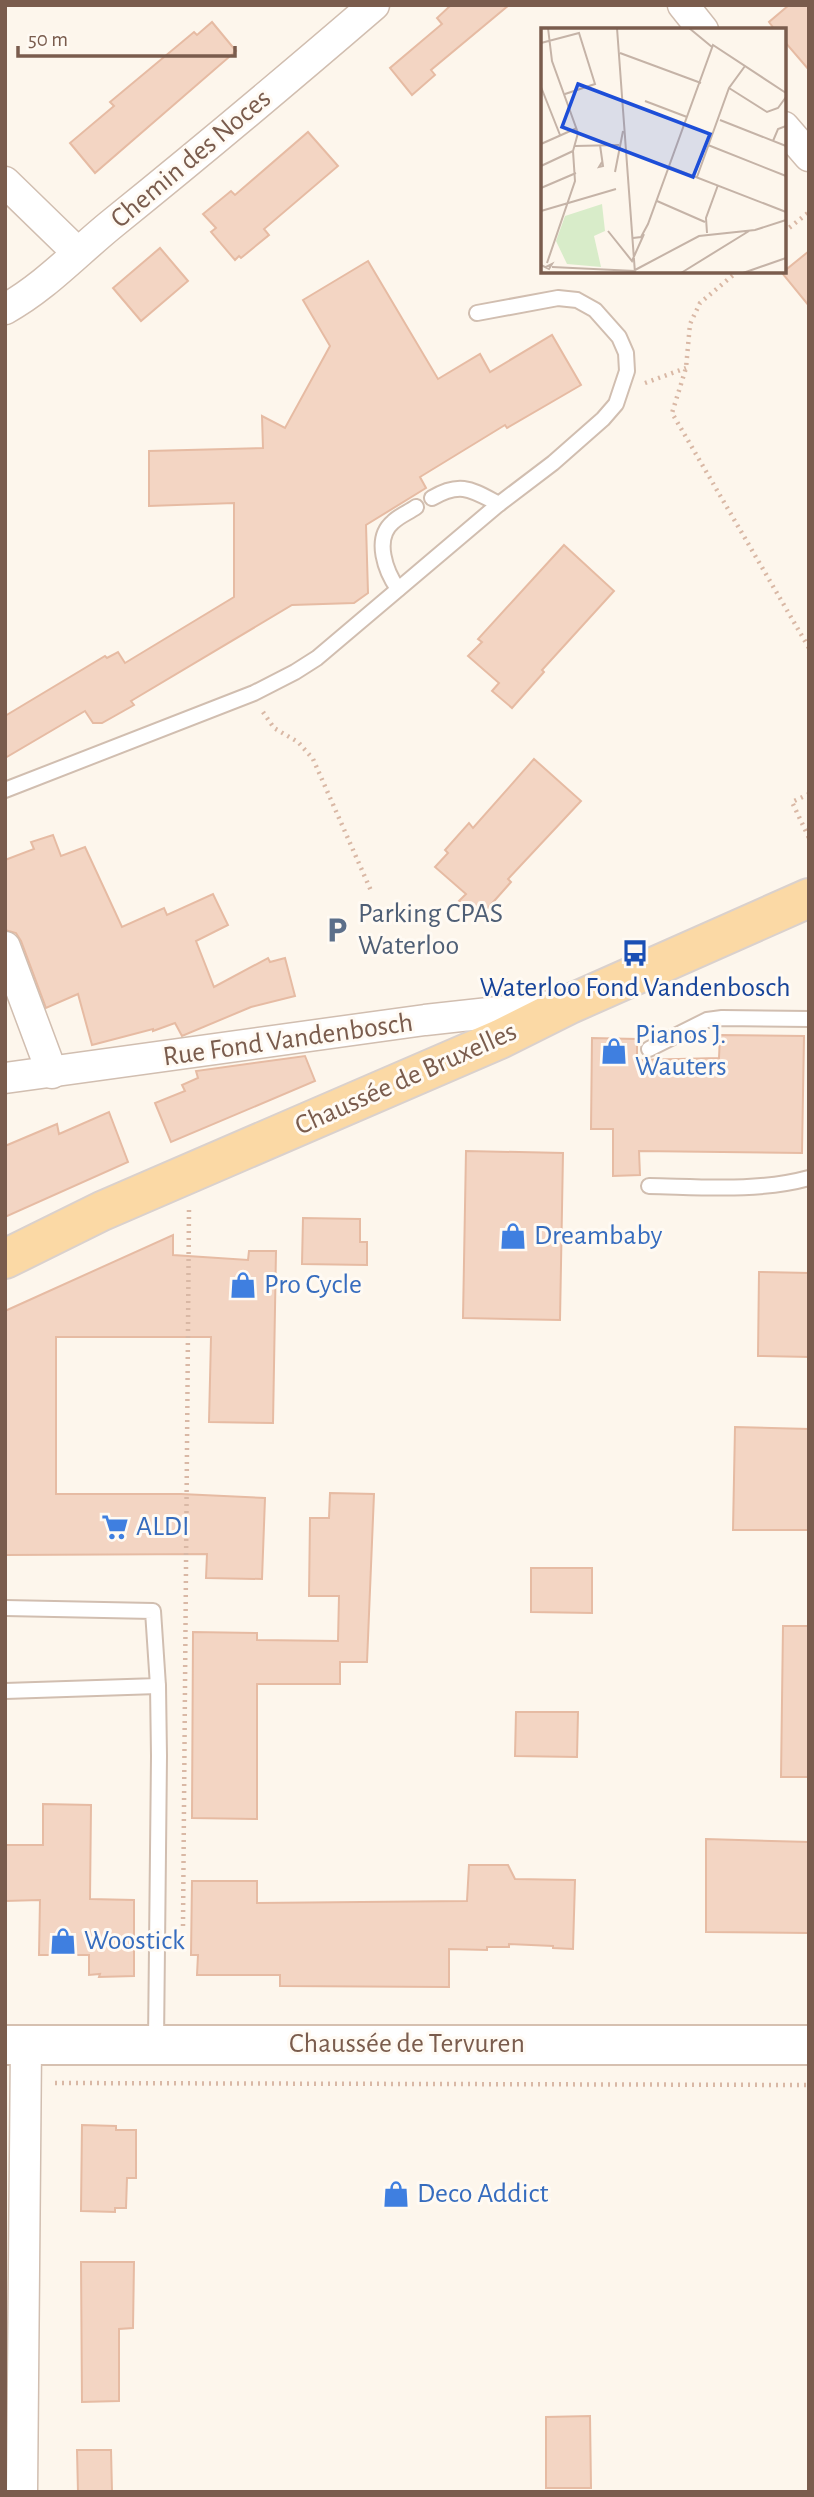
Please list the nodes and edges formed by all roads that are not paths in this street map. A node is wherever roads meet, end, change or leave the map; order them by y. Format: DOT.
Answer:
graph roads {
  1 [pos="374,5"];
  2 [pos="683,5"];
  3 [pos="701,28"];
  4 [pos="786,129"];
  5 [pos="809,156"];
  6 [pos="5,182"];
  7 [pos="77,252"];
  8 [pos="5,309"];
  9 [pos="477,313"];
  10 [pos="432,498"];
  11 [pos="499,504"];
  12 [pos="416,507"];
  13 [pos="398,589"];
  14 [pos="5,790"];
  15 [pos="808,899"];
  16 [pos="5,947"];
  17 [pos="570,1004"];
  18 [pos="809,1019"];
  19 [pos="649,1049"];
  20 [pos="52,1073"];
  21 [pos="5,1078"];
  22 [pos="809,1178"];
  23 [pos="649,1186"];
  24 [pos="5,1259"];
  25 [pos="5,1608"];
  26 [pos="158,1686"];
  27 [pos="5,1690"];
  28 [pos="15,2045"];
  29 [pos="156,2045"];
  30 [pos="809,2045"];
  31 [pos="22,2492"];
  1 -- 7 [label="street, Chemin des Noces"];
  2 -- 3 [label="street"];
  4 -- 5 [label="street"];
  6 -- 7 [label="street"];
  7 -- 8 [label="street, Chemin des Noces"];
  9 -- 11 [label="lane"];
  10 -- 11 [label="lane"];
  11 -- 13 [label="lane"];
  12 -- 13 [label="lane"];
  13 -- 14 [label="lane"];
  15 -- 17 [label="main road, Chaussée de Bruxelles"];
  16 -- 20 [label="street"];
  17 -- 20 [label="street, Rue Fond Vandenbosch"];
  17 -- 24 [label="main road, Chaussée de Bruxelles"];
  18 -- 19 [label="lane"];
  20 -- 21 [label="street, Rue Fond Vandenbosch"];
  22 -- 23 [label="lane"];
  25 -- 26 [label="lane"];
  26 -- 27 [label="lane"];
  26 -- 29 [label="lane"];
  28 -- 29 [label="main road, Chaussée de Tervuren"];
  28 -- 31 [label="street"];
  29 -- 30 [label="main road, Chaussée de Tervuren"];
}
